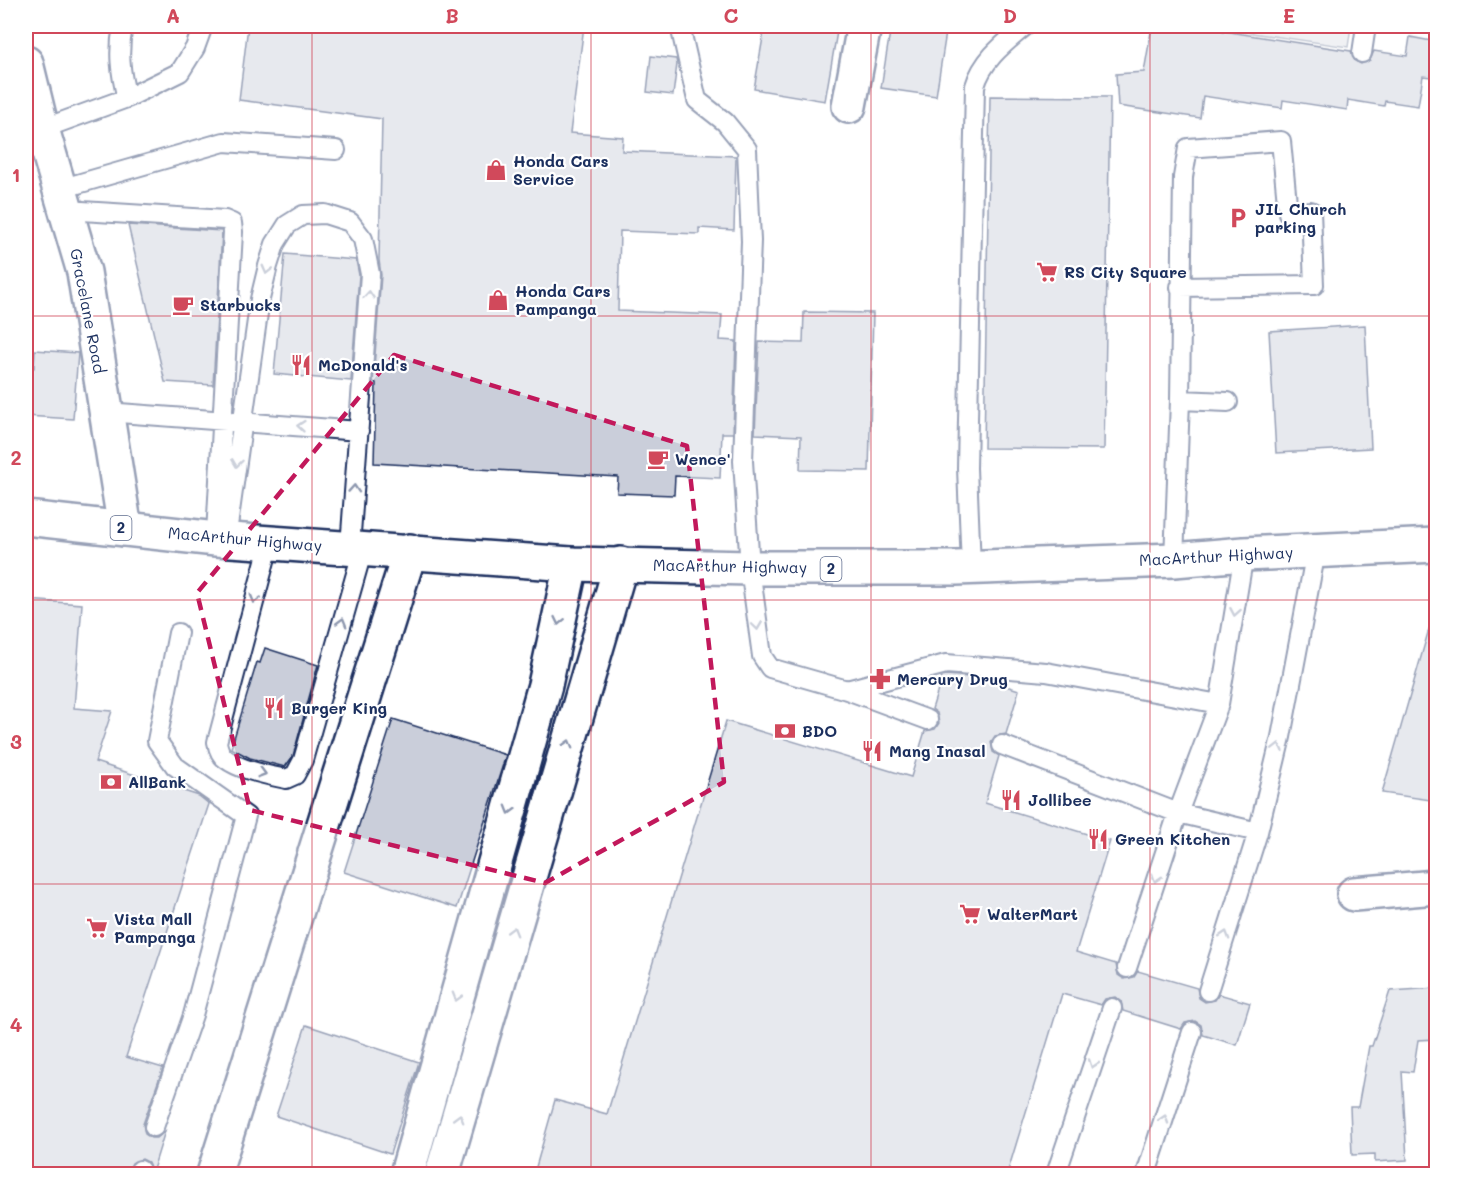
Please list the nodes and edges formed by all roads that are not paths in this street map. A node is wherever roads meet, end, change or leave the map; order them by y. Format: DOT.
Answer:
graph roads {
  1 [pos="123,26"];
  2 [pos="203,26"];
  3 [pos="680,26"];
  4 [pos="864,26"];
  5 [pos="1025,26"];
  6 [pos="1366,26"];
  7 [pos="1362,53"];
  8 [pos="26,63"];
  9 [pos="127,98"];
  10 [pos="849,106"];
  11 [pos="42,129"];
  12 [pos="336,150"];
  13 [pos="63,200"];
  14 [pos="1180,287"];
  15 [pos="1180,400"];
  16 [pos="1228,402"];
  17 [pos="106,412"];
  18 [pos="223,420"];
  19 [pos="243,421"];
  20 [pos="359,431"];
  21 [pos="26,518"];
  22 [pos="125,529"];
  23 [pos="221,539"];
  24 [pos="270,543"];
  25 [pos="1437,545"];
  26 [pos="356,548"];
  27 [pos="1316,550"];
  28 [pos="410,551"];
  29 [pos="1244,554"];
  30 [pos="1174,560"];
  31 [pos="571,564"];
  32 [pos="621,564"];
  33 [pos="971,567"];
  34 [pos="750,568"];
  35 [pos="178,633"];
  36 [pos="847,690"];
  37 [pos="1219,704"];
  38 [pos="928,720"];
  39 [pos="1002,745"];
  40 [pos="1178,813"];
  41 [pos="1258,832"];
  42 [pos="1437,887"];
  43 [pos="1354,894"];
  44 [pos="1127,968"];
  45 [pos="1208,991"];
  46 [pos="1112,1008"];
  47 [pos="1192,1032"];
  48 [pos="154,1127"];
  49 [pos="214,1174"];
  50 [pos="407,1174"];
  51 [pos="442,1174"];
  52 [pos="1056,1174"];
  53 [pos="1146,1174"];
  1 -- 9 [label="lane"];
  2 -- 9 [label="lane"];
  3 -- 34 [label="lane"];
  4 -- 10 [label="main road"];
  5 -- 33 [label="lane"];
  6 -- 7 [label="lane"];
  8 -- 11 [label="main road, Gracelane Road"];
  9 -- 11 [label="lane"];
  11 -- 13 [label="main road, Gracelane Road"];
  12 -- 13 [label="lane"];
  13 -- 17 [label="main road, Gracelane Road"];
  13 -- 18 [label="lane"];
  14 -- 14 [label="lane"];
  14 -- 15 [label="lane"];
  15 -- 16 [label="lane"];
  15 -- 30 [label="lane"];
  17 -- 18 [label="lane"];
  17 -- 22 [label="main road, Gracelane Road"];
  18 -- 19 [label="lane"];
  18 -- 23 [label="lane"];
  20 -- 19 [label="lane, one-way"];
  20 -- 19 [label="lane, one-way"];
  19 -- 23 [label="lane, one-way"];
  26 -- 20 [label="lane, one-way"];
  21 -- 22 [label="main road, MacArthur Highway / 2"];
  22 -- 23 [label="main road, MacArthur Highway / 2"];
  23 -- 24 [label="main road, MacArthur Highway / 2"];
  24 -- 26 [label="main road, MacArthur Highway / 2"];
  24 -- 26 [label="lane, one-way"];
  25 -- 27 [label="main road, MacArthur Highway / 2"];
  26 -- 28 [label="main road, MacArthur Highway / 2"];
  27 -- 29 [label="main road, MacArthur Highway / 2"];
  41 -- 27 [label="lane, one-way"];
  28 -- 31 [label="main road, MacArthur Highway / 2"];
  28 -- 49 [label="main road"];
  29 -- 30 [label="main road, MacArthur Highway / 2"];
  29 -- 37 [label="lane, one-way"];
  30 -- 33 [label="main road, MacArthur Highway / 2"];
  31 -- 32 [label="main road, MacArthur Highway / 2"];
  31 -- 50 [label="main road, one-way"];
  32 -- 34 [label="main road, MacArthur Highway / 2"];
  51 -- 32 [label="main road, one-way"];
  33 -- 34 [label="main road, MacArthur Highway / 2"];
  34 -- 36 [label="lane, one-way"];
  35 -- 48 [label="lane"];
  36 -- 37 [label="lane"];
  36 -- 38 [label="lane"];
  37 -- 40 [label="lane"];
  39 -- 40 [label="lane"];
  40 -- 41 [label="lane"];
  40 -- 44 [label="lane, one-way"];
  45 -- 41 [label="lane, one-way"];
  42 -- 43 [label="main road"];
  46 -- 52 [label="lane, one-way"];
  53 -- 47 [label="lane, one-way"];
}
